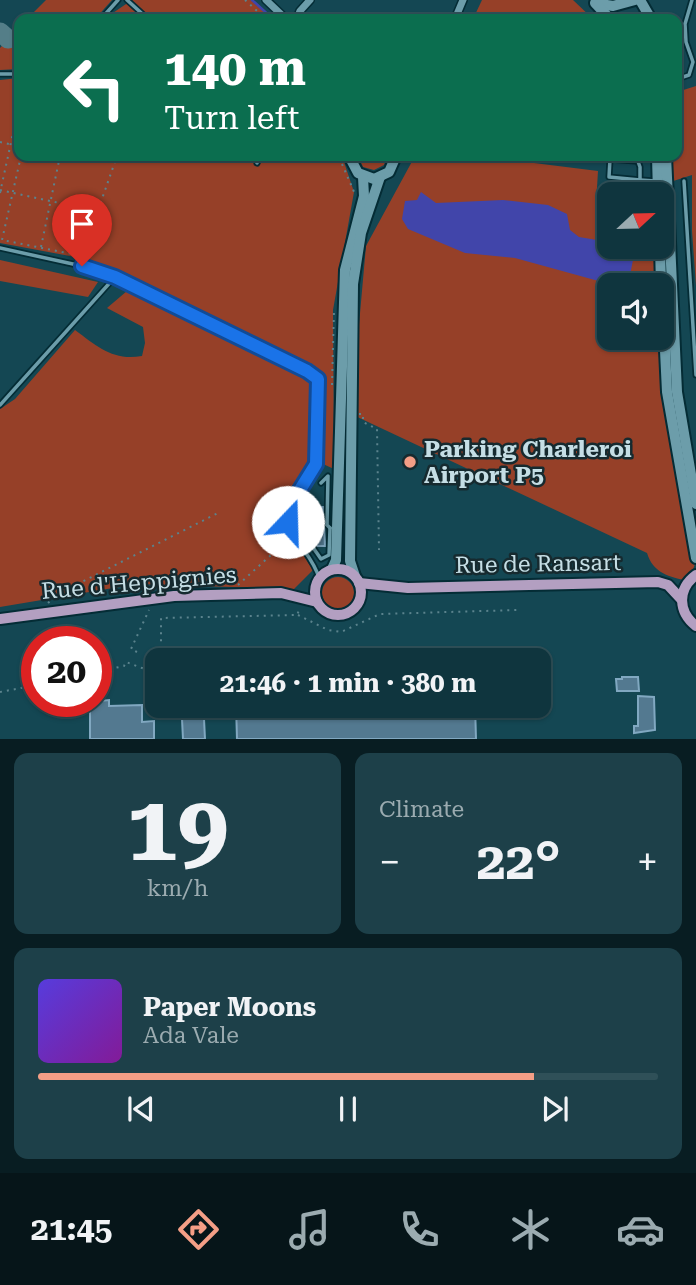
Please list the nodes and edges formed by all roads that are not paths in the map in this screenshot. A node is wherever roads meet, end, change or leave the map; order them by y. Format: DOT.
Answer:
graph roads {
  1 [pos="118,0"];
  2 [pos="127,0"];
  3 [pos="266,0"];
  4 [pos="310,0"];
  5 [pos="638,0"];
  6 [pos="692,0"];
  7 [pos="594,2"];
  8 [pos="106,14"];
  9 [pos="142,14"];
  10 [pos="281,14"];
  11 [pos="299,14"];
  12 [pos="682,77"];
  13 [pos="351,161"];
  14 [pos="394,161"];
  15 [pos="610,161"];
  16 [pos="637,161"];
  17 [pos="657,161"];
  18 [pos="666,161"];
  19 [pos="363,177"];
  20 [pos="380,177"];
  21 [pos="640,180"];
  22 [pos="657,181"];
  23 [pos="684,181"];
  24 [pos="0,248"];
  25 [pos="115,277"];
  26 [pos="665,350"];
  27 [pos="696,375"];
  28 [pos="0,405"];
  29 [pos="321,482"];
  30 [pos="333,487"];
  31 [pos="349,500"];
  32 [pos="303,503"];
  33 [pos="696,503"];
  34 [pos="334,531"];
  35 [pos="696,558"];
  36 [pos="332,569"];
  37 [pos="692,578"];
  38 [pos="357,579"];
  39 [pos="318,580"];
  40 [pos="668,585"];
  41 [pos="408,588"];
  42 [pos="281,593"];
  43 [pos="360,599"];
  44 [pos="681,599"];
  45 [pos="317,602"];
  46 [pos="0,619"];
  47 [pos="696,626"];
  1 -- 8 [label="lane"];
  2 -- 9 [label="lane"];
  3 -- 10 [label="street"];
  4 -- 11 [label="street"];
  5 -- 7 [label="street"];
  6 -- 12 [label="lane"];
  13 -- 19 [label="street"];
  14 -- 20 [label="street"];
  15 -- 21 [label="lane"];
  16 -- 21 [label="lane"];
  17 -- 22 [label="street"];
  18 -- 33 [label="street"];
  19 -- 20 [label="street"];
  19 -- 30 [label="street"];
  20 -- 31 [label="street"];
  21 -- 22 [label="lane"];
  23 -- 27 [label="lane"];
  24 -- 25 [label="lane"];
  25 -- 28 [label="lane"];
  25 -- 39 [label="lane"];
  26 -- 35 [label="street"];
  29 -- 30 [label="lane"];
  30 -- 31 [label="lane"];
  30 -- 34 [label="street"];
  31 -- 38 [label="street"];
  32 -- 34 [label="lane"];
  34 -- 36 [label="street"];
  36 -- 38 [label="main road"];
  36 -- 39 [label="main road"];
  37 -- 40 [label="main road, Rue de Ransart"];
  37 -- 44 [label="main road"];
  38 -- 41 [label="main road, Rue de Ransart"];
  38 -- 43 [label="main road"];
  39 -- 42 [label="main road, Rue d'Heppignies"];
  39 -- 45 [label="main road"];
  40 -- 41 [label="main road, Rue de Ransart"];
  40 -- 44 [label="main road"];
  41 -- 43 [label="main road, Rue de Ransart"];
  42 -- 45 [label="main road, Rue d'Heppignies"];
  42 -- 46 [label="main road, Rue d'Heppignies"];
  43 -- 45 [label="main road"];
  44 -- 47 [label="main road"];
}
